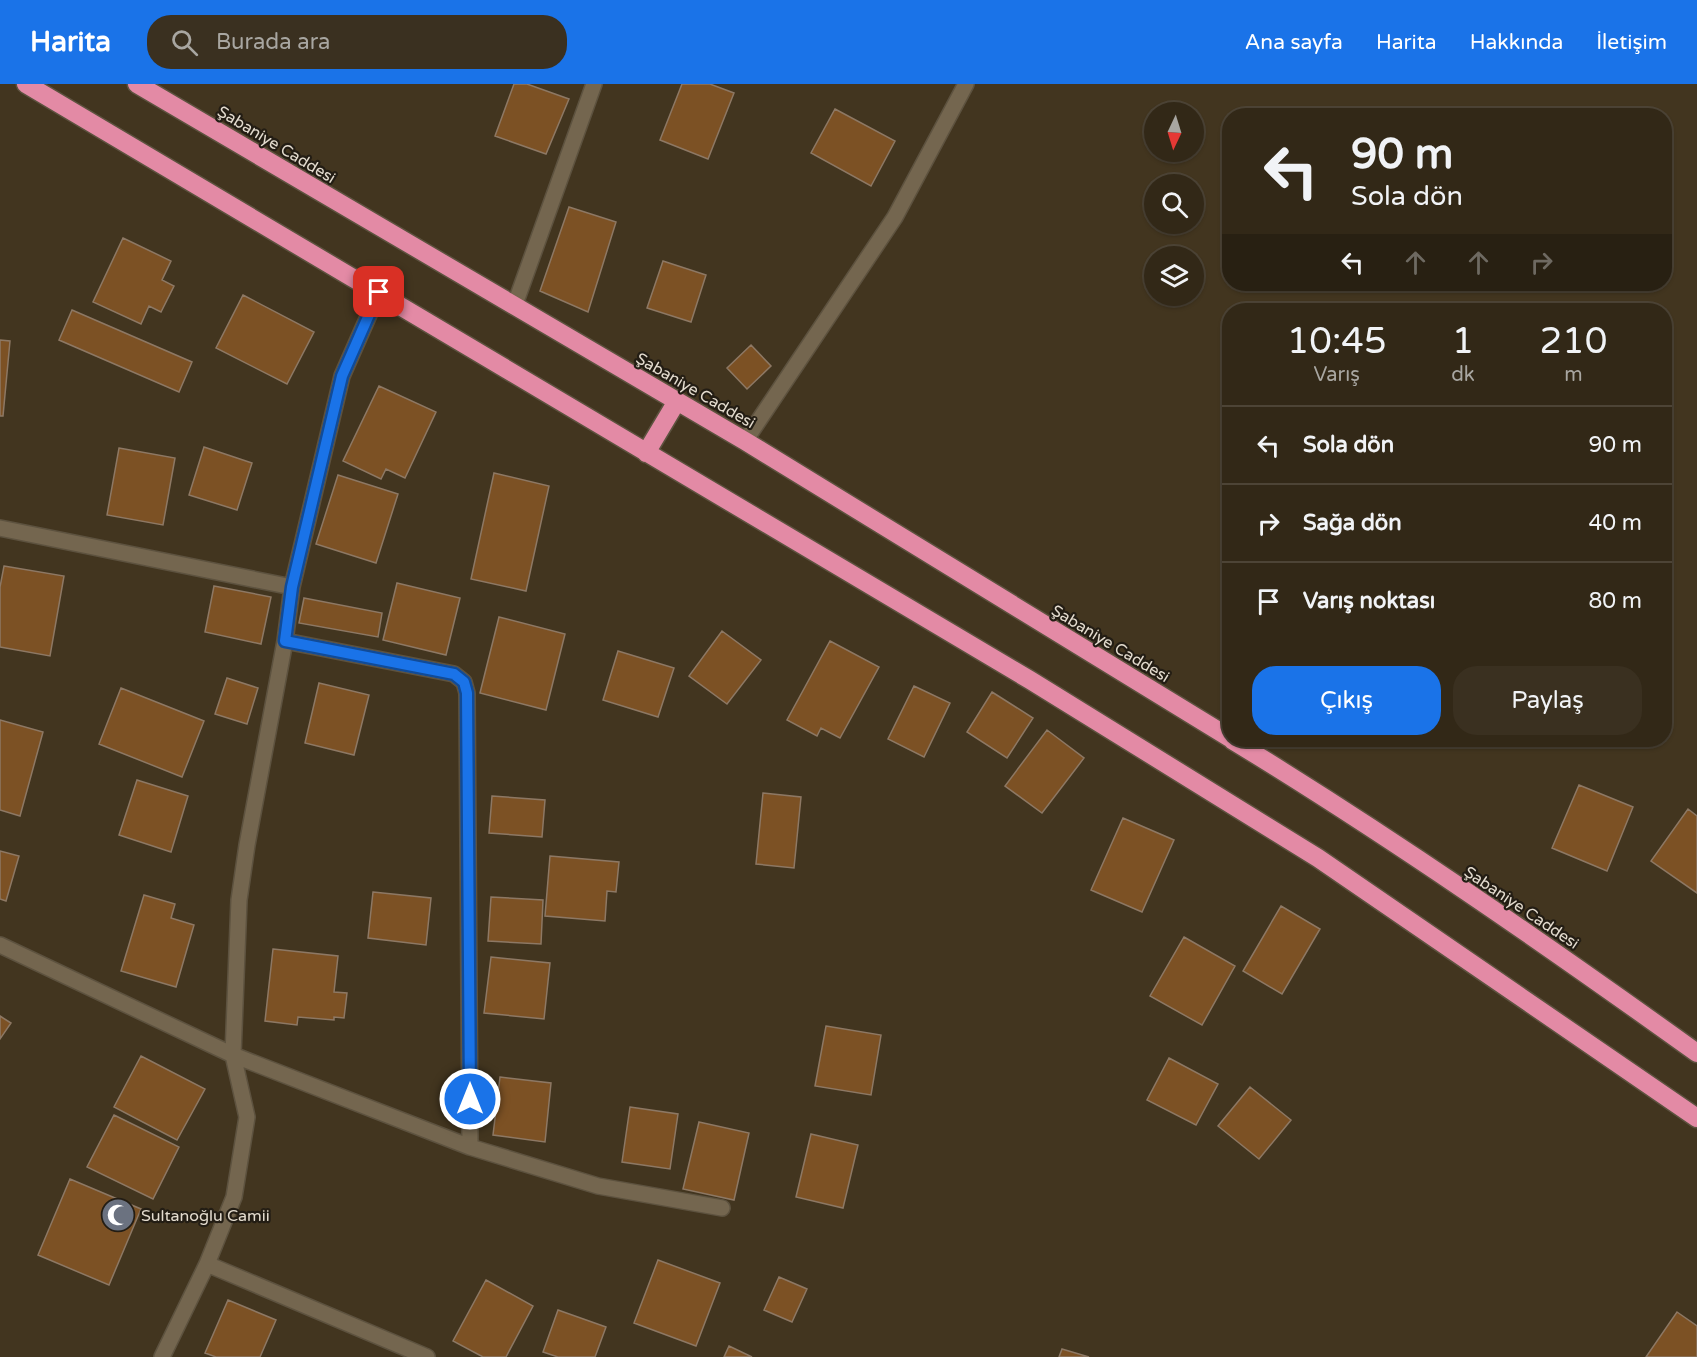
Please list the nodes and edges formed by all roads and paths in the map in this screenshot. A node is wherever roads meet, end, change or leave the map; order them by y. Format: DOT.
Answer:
graph roads {
  1 [pos="26,84"];
  2 [pos="137,84"];
  3 [pos="594,84"];
  4 [pos="966,84"];
  5 [pos="379,292"];
  6 [pos="514,307"];
  7 [pos="677,401"];
  8 [pos="745,441"];
  9 [pos="646,453"];
  10 [pos="0,528"];
  11 [pos="292,587"];
  12 [pos="285,641"];
  13 [pos="1222,733"];
  14 [pos="1244,747"];
  15 [pos="0,945"];
  16 [pos="1697,1053"];
  17 [pos="233,1055"];
  18 [pos="1697,1118"];
  19 [pos="470,1147"];
  20 [pos="722,1208"];
  21 [pos="207,1264"];
  22 [pos="162,1357"];
  23 [pos="427,1357"];
  1 -- 5 [label="highway"];
  2 -- 6 [label="highway, Şabaniye Caddesi"];
  3 -- 6 [label="street"];
  4 -- 8 [label="street"];
  5 -- 9 [label="highway"];
  5 -- 11 [label="street"];
  6 -- 7 [label="highway, Şabaniye Caddesi"];
  7 -- 8 [label="highway, Şabaniye Caddesi"];
  7 -- 9 [label="highway"];
  8 -- 13 [label="highway, Şabaniye Caddesi"];
  9 -- 18 [label="highway"];
  10 -- 11 [label="street"];
  11 -- 12 [label="street"];
  12 -- 17 [label="street"];
  12 -- 19 [label="street"];
  14 -- 16 [label="highway, Şabaniye Caddesi"];
  15 -- 17 [label="street"];
  17 -- 19 [label="street"];
  17 -- 21 [label="street"];
  19 -- 20 [label="street"];
  21 -- 22 [label="street"];
  21 -- 23 [label="street"];
}
